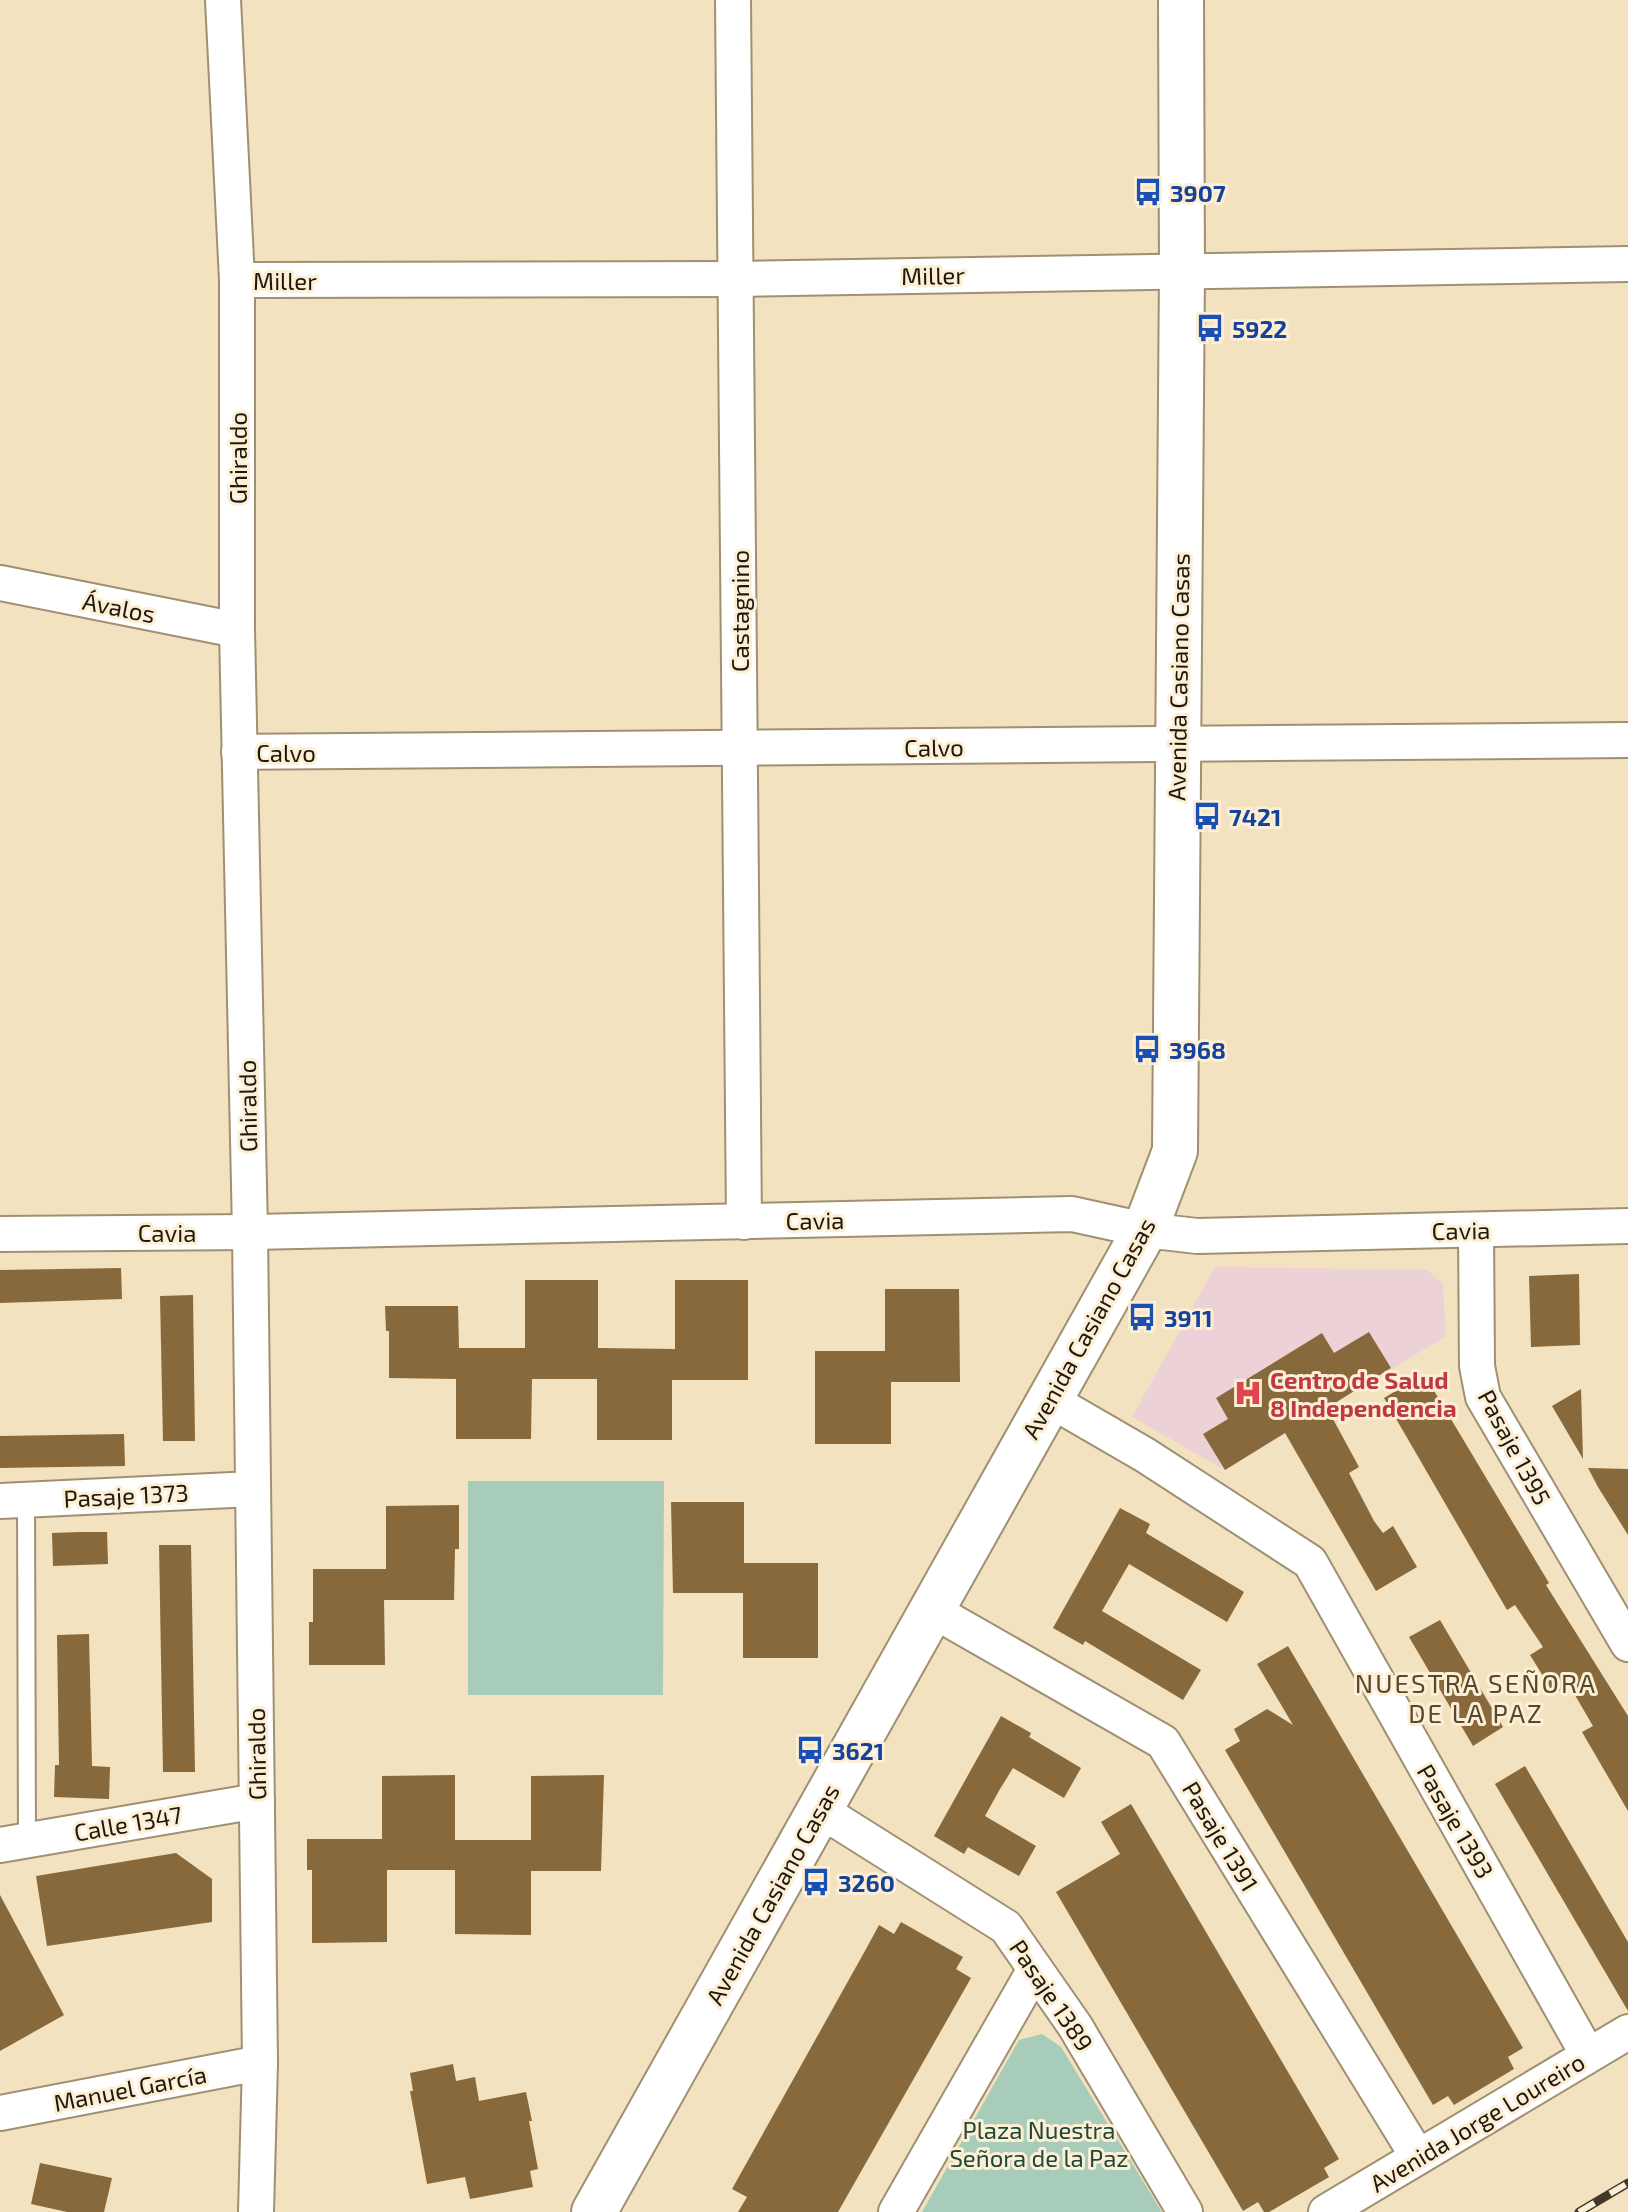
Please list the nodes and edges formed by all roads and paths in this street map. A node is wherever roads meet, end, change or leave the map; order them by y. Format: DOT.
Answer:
graph roads {
  1 [pos="223,0"];
  2 [pos="733,0"];
  3 [pos="1181,0"];
  4 [pos="1628,264"];
  5 [pos="1182,270"];
  6 [pos="737,279"];
  7 [pos="237,280"];
  8 [pos="0,583"];
  9 [pos="237,630"];
  10 [pos="1628,740"];
  11 [pos="1177,744"];
  12 [pos="740,749"];
  13 [pos="239,752"];
  14 [pos="744,1222"];
  15 [pos="1628,1226"];
  16 [pos="1145,1230"];
  17 [pos="1476,1230"];
  18 [pos="250,1232"];
  19 [pos="0,1234"];
  20 [pos="1050,1400"];
  21 [pos="253,1489"];
  22 [pos="13,1501"];
  23 [pos="932,1610"];
  24 [pos="1628,1644"];
  25 [pos="257,1801"];
  26 [pos="820,1810"];
  27 [pos="14,1843"];
  28 [pos="1035,1969"];
  29 [pos="1628,2032"];
  30 [pos="1588,2055"];
  31 [pos="260,2063"];
  32 [pos="0,2113"];
  33 [pos="1418,2157"];
  34 [pos="256,2212"];
  35 [pos="594,2212"];
  36 [pos="896,2212"];
  37 [pos="1185,2212"];
  38 [pos="1326,2212"];
  1 -- 7 [label="street, Ghiraldo"];
  2 -- 6 [label="street, Castagnino"];
  3 -- 5 [label="main road, Avenida Casiano Casas"];
  4 -- 5 [label="street, Miller"];
  5 -- 6 [label="street, Miller"];
  5 -- 11 [label="main road, Avenida Casiano Casas"];
  6 -- 7 [label="street, Miller"];
  6 -- 12 [label="street, Castagnino"];
  7 -- 9 [label="street, Ghiraldo"];
  8 -- 9 [label="street, Ávalos"];
  9 -- 13 [label="street, Ghiraldo"];
  10 -- 11 [label="street, Calvo"];
  11 -- 12 [label="street, Calvo"];
  11 -- 16 [label="main road, Avenida Casiano Casas"];
  12 -- 13 [label="street, Calvo"];
  12 -- 14 [label="street, Castagnino"];
  13 -- 18 [label="street, Ghiraldo"];
  14 -- 16 [label="street, Cavia"];
  14 -- 18 [label="street, Cavia"];
  15 -- 17 [label="street, Cavia"];
  16 -- 17 [label="street, Cavia"];
  16 -- 20 [label="main road, Avenida Casiano Casas"];
  17 -- 24 [label="street, Pasaje 1395"];
  18 -- 19 [label="street, Cavia"];
  18 -- 21 [label="street, Ghiraldo"];
  20 -- 23 [label="main road, Avenida Casiano Casas"];
  20 -- 30 [label="street, Pasaje 1393"];
  21 -- 22 [label="street, Pasaje 1373"];
  21 -- 25 [label="street, Ghiraldo"];
  22 -- 27 [label="lane"];
  23 -- 26 [label="main road, Avenida Casiano Casas"];
  23 -- 33 [label="street, Pasaje 1391"];
  25 -- 27 [label="street, Calle 1347"];
  25 -- 31 [label="street, Ghiraldo"];
  26 -- 28 [label="street, Pasaje 1389"];
  26 -- 35 [label="main road, Avenida Casiano Casas"];
  28 -- 36 [label="street"];
  28 -- 37 [label="street, Pasaje 1389"];
  29 -- 30 [label="street, Avenida Jorge Loureiro"];
  30 -- 33 [label="street, Avenida Jorge Loureiro"];
  31 -- 32 [label="street, Manuel García"];
  31 -- 34 [label="street, Ghiraldo"];
  33 -- 38 [label="street, Avenida Jorge Loureiro"];
}
